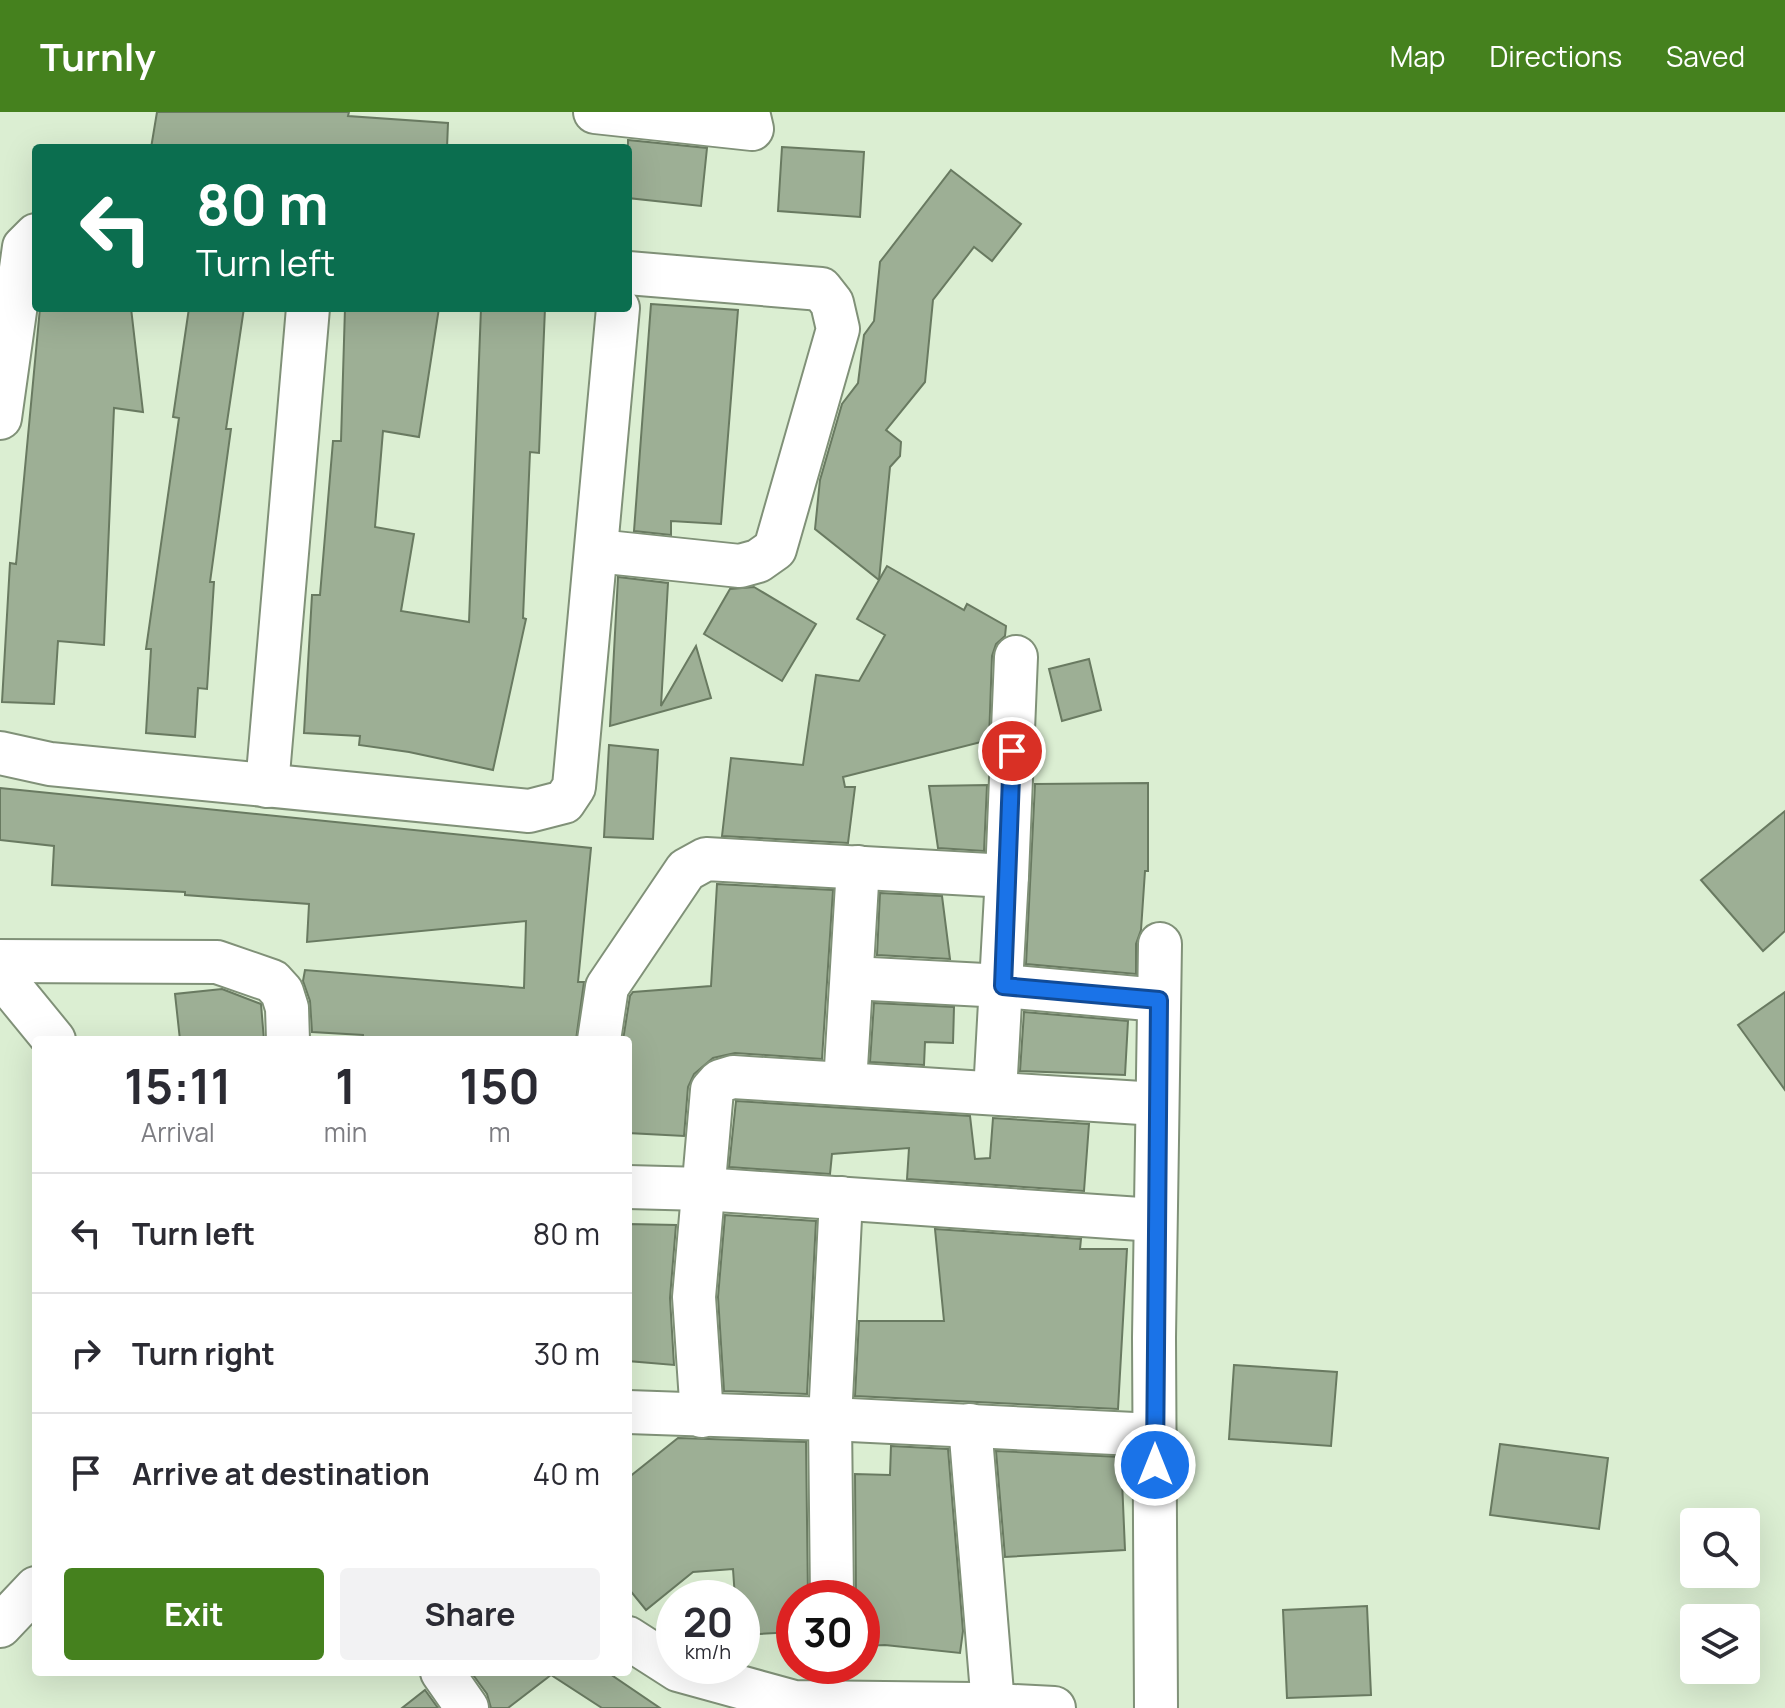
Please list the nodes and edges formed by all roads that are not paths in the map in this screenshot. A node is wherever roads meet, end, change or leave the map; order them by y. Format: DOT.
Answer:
graph roads {
  1 [pos="595,112"];
  2 [pos="748,112"];
  3 [pos="32,239"];
  4 [pos="632,273"];
  5 [pos="308,312"];
  6 [pos="618,312"];
  7 [pos="0,418"];
  8 [pos="597,551"];
  9 [pos="1016,657"];
  10 [pos="0,753"];
  11 [pos="267,786"];
  12 [pos="858,867"];
  13 [pos="1007,876"];
  14 [pos="1160,944"];
  15 [pos="0,961"];
  16 [pos="0,974"];
  17 [pos="852,978"];
  18 [pos="1003,986"];
  19 [pos="1159,1000"];
  20 [pos="51,1036"];
  21 [pos="288,1036"];
  22 [pos="600,1036"];
  23 [pos="845,1084"];
  24 [pos="995,1093"];
  25 [pos="1157,1104"];
  26 [pos="632,1187"];
  27 [pos="703,1189"];
  28 [pos="841,1198"];
  29 [pos="1155,1220"];
  30 [pos="632,1412"];
  31 [pos="702,1416"];
  32 [pos="830,1419"];
  33 [pos="970,1425"];
  34 [pos="1155,1435"];
  35 [pos="832,1580"];
  36 [pos="32,1592"];
  37 [pos="0,1626"];
  38 [pos="632,1641"];
  39 [pos="445,1676"];
  40 [pos="832,1684"];
  41 [pos="993,1705"];
  42 [pos="467,1708"];
  43 [pos="1054,1708"];
  44 [pos="1156,1708"];
  1 -- 2 [label="street"];
  3 -- 7 [label="street"];
  4 -- 8 [label="street"];
  5 -- 11 [label="street"];
  6 -- 8 [label="street"];
  8 -- 11 [label="street"];
  9 -- 13 [label="street"];
  10 -- 11 [label="street"];
  12 -- 13 [label="street"];
  12 -- 17 [label="street"];
  12 -- 22 [label="street"];
  13 -- 18 [label="street"];
  14 -- 19 [label="street"];
  15 -- 21 [label="street"];
  16 -- 20 [label="street"];
  17 -- 18 [label="street"];
  17 -- 23 [label="street"];
  18 -- 19 [label="street"];
  18 -- 24 [label="street"];
  19 -- 25 [label="street"];
  23 -- 24 [label="street"];
  23 -- 27 [label="street"];
  24 -- 25 [label="street"];
  25 -- 29 [label="street"];
  26 -- 27 [label="street"];
  27 -- 28 [label="street"];
  27 -- 31 [label="street"];
  28 -- 29 [label="street"];
  28 -- 32 [label="street"];
  29 -- 34 [label="street"];
  30 -- 31 [label="street"];
  31 -- 32 [label="street"];
  32 -- 33 [label="street"];
  32 -- 35 [label="street"];
  33 -- 34 [label="street"];
  33 -- 41 [label="street"];
  34 -- 44 [label="street"];
  36 -- 37 [label="street"];
  38 -- 40 [label="street"];
  39 -- 42 [label="street"];
  40 -- 41 [label="street"];
  41 -- 43 [label="street"];
}
